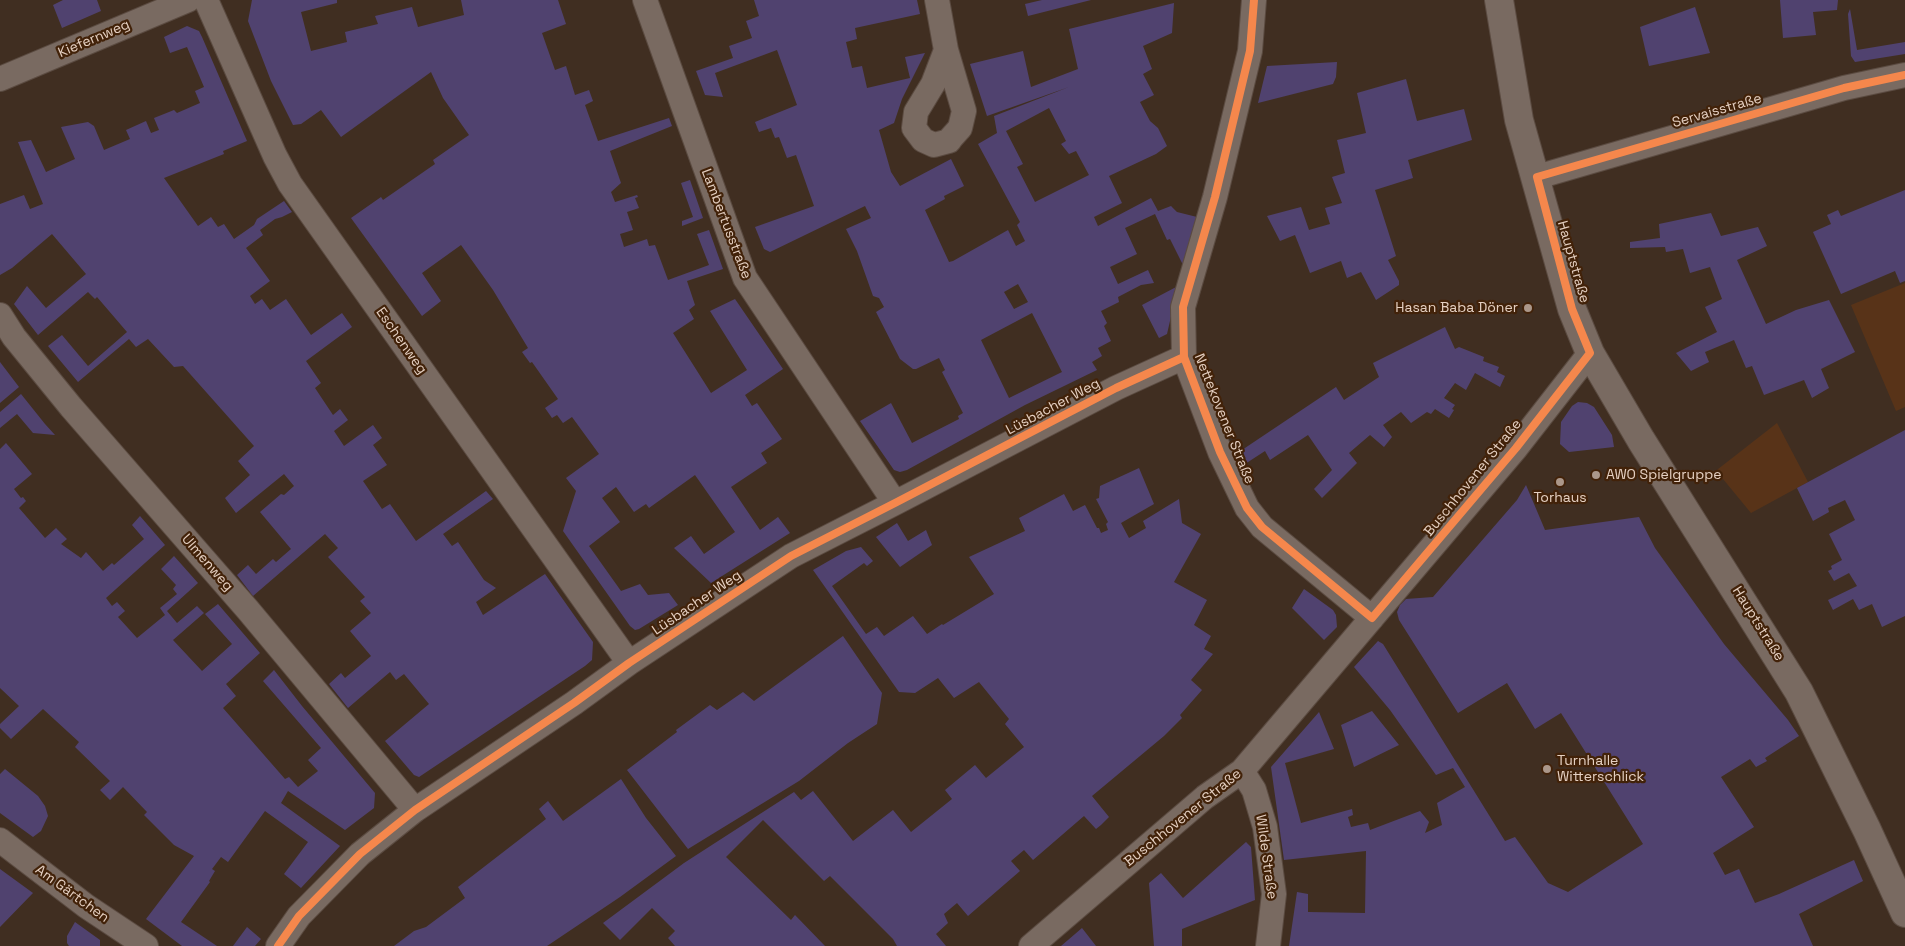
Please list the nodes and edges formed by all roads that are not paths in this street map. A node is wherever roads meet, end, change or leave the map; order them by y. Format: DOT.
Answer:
graph roads {
  1 [pos="188,0"];
  2 [pos="206,0"];
  3 [pos="644,0"];
  4 [pos="937,0"];
  5 [pos="1254,0"];
  6 [pos="1499,0"];
  7 [pos="946,50"];
  8 [pos="1905,76"];
  9 [pos="0,79"];
  10 [pos="1537,177"];
  11 [pos="0,316"];
  12 [pos="1590,353"];
  13 [pos="1184,357"];
  14 [pos="895,503"];
  15 [pos="1372,618"];
  16 [pos="629,663"];
  17 [pos="1242,771"];
  18 [pos="415,810"];
  19 [pos="0,840"];
  20 [pos="1905,913"];
  21 [pos="146,946"];
  22 [pos="278,946"];
  23 [pos="1031,946"];
  24 [pos="1268,946"];
  1 -- 9 [label="street, Kiefernweg"];
  2 -- 16 [label="street, Eschenweg"];
  3 -- 14 [label="street, Lambertusstraße"];
  4 -- 7 [label="street"];
  5 -- 13 [label="street, Nettekovener Straße"];
  6 -- 10 [label="main road, Hauptstraße"];
  8 -- 10 [label="street, Servaisstraße"];
  10 -- 12 [label="main road, Hauptstraße"];
  11 -- 18 [label="street, Ulmenweg"];
  12 -- 15 [label="street, Buschhovener Straße"];
  12 -- 20 [label="main road, Hauptstraße"];
  13 -- 14 [label="street, Lüsbacher Weg"];
  13 -- 15 [label="street, Nettekovener Straße"];
  14 -- 16 [label="street, Lüsbacher Weg"];
  15 -- 17 [label="street, Buschhovener Straße"];
  16 -- 18 [label="street, Lüsbacher Weg"];
  17 -- 23 [label="street, Buschhovener Straße"];
  17 -- 24 [label="street, Wilde Straße"];
  18 -- 22 [label="street, Lüsbacher Weg"];
  19 -- 21 [label="street, Am Gärtchen"];
}
